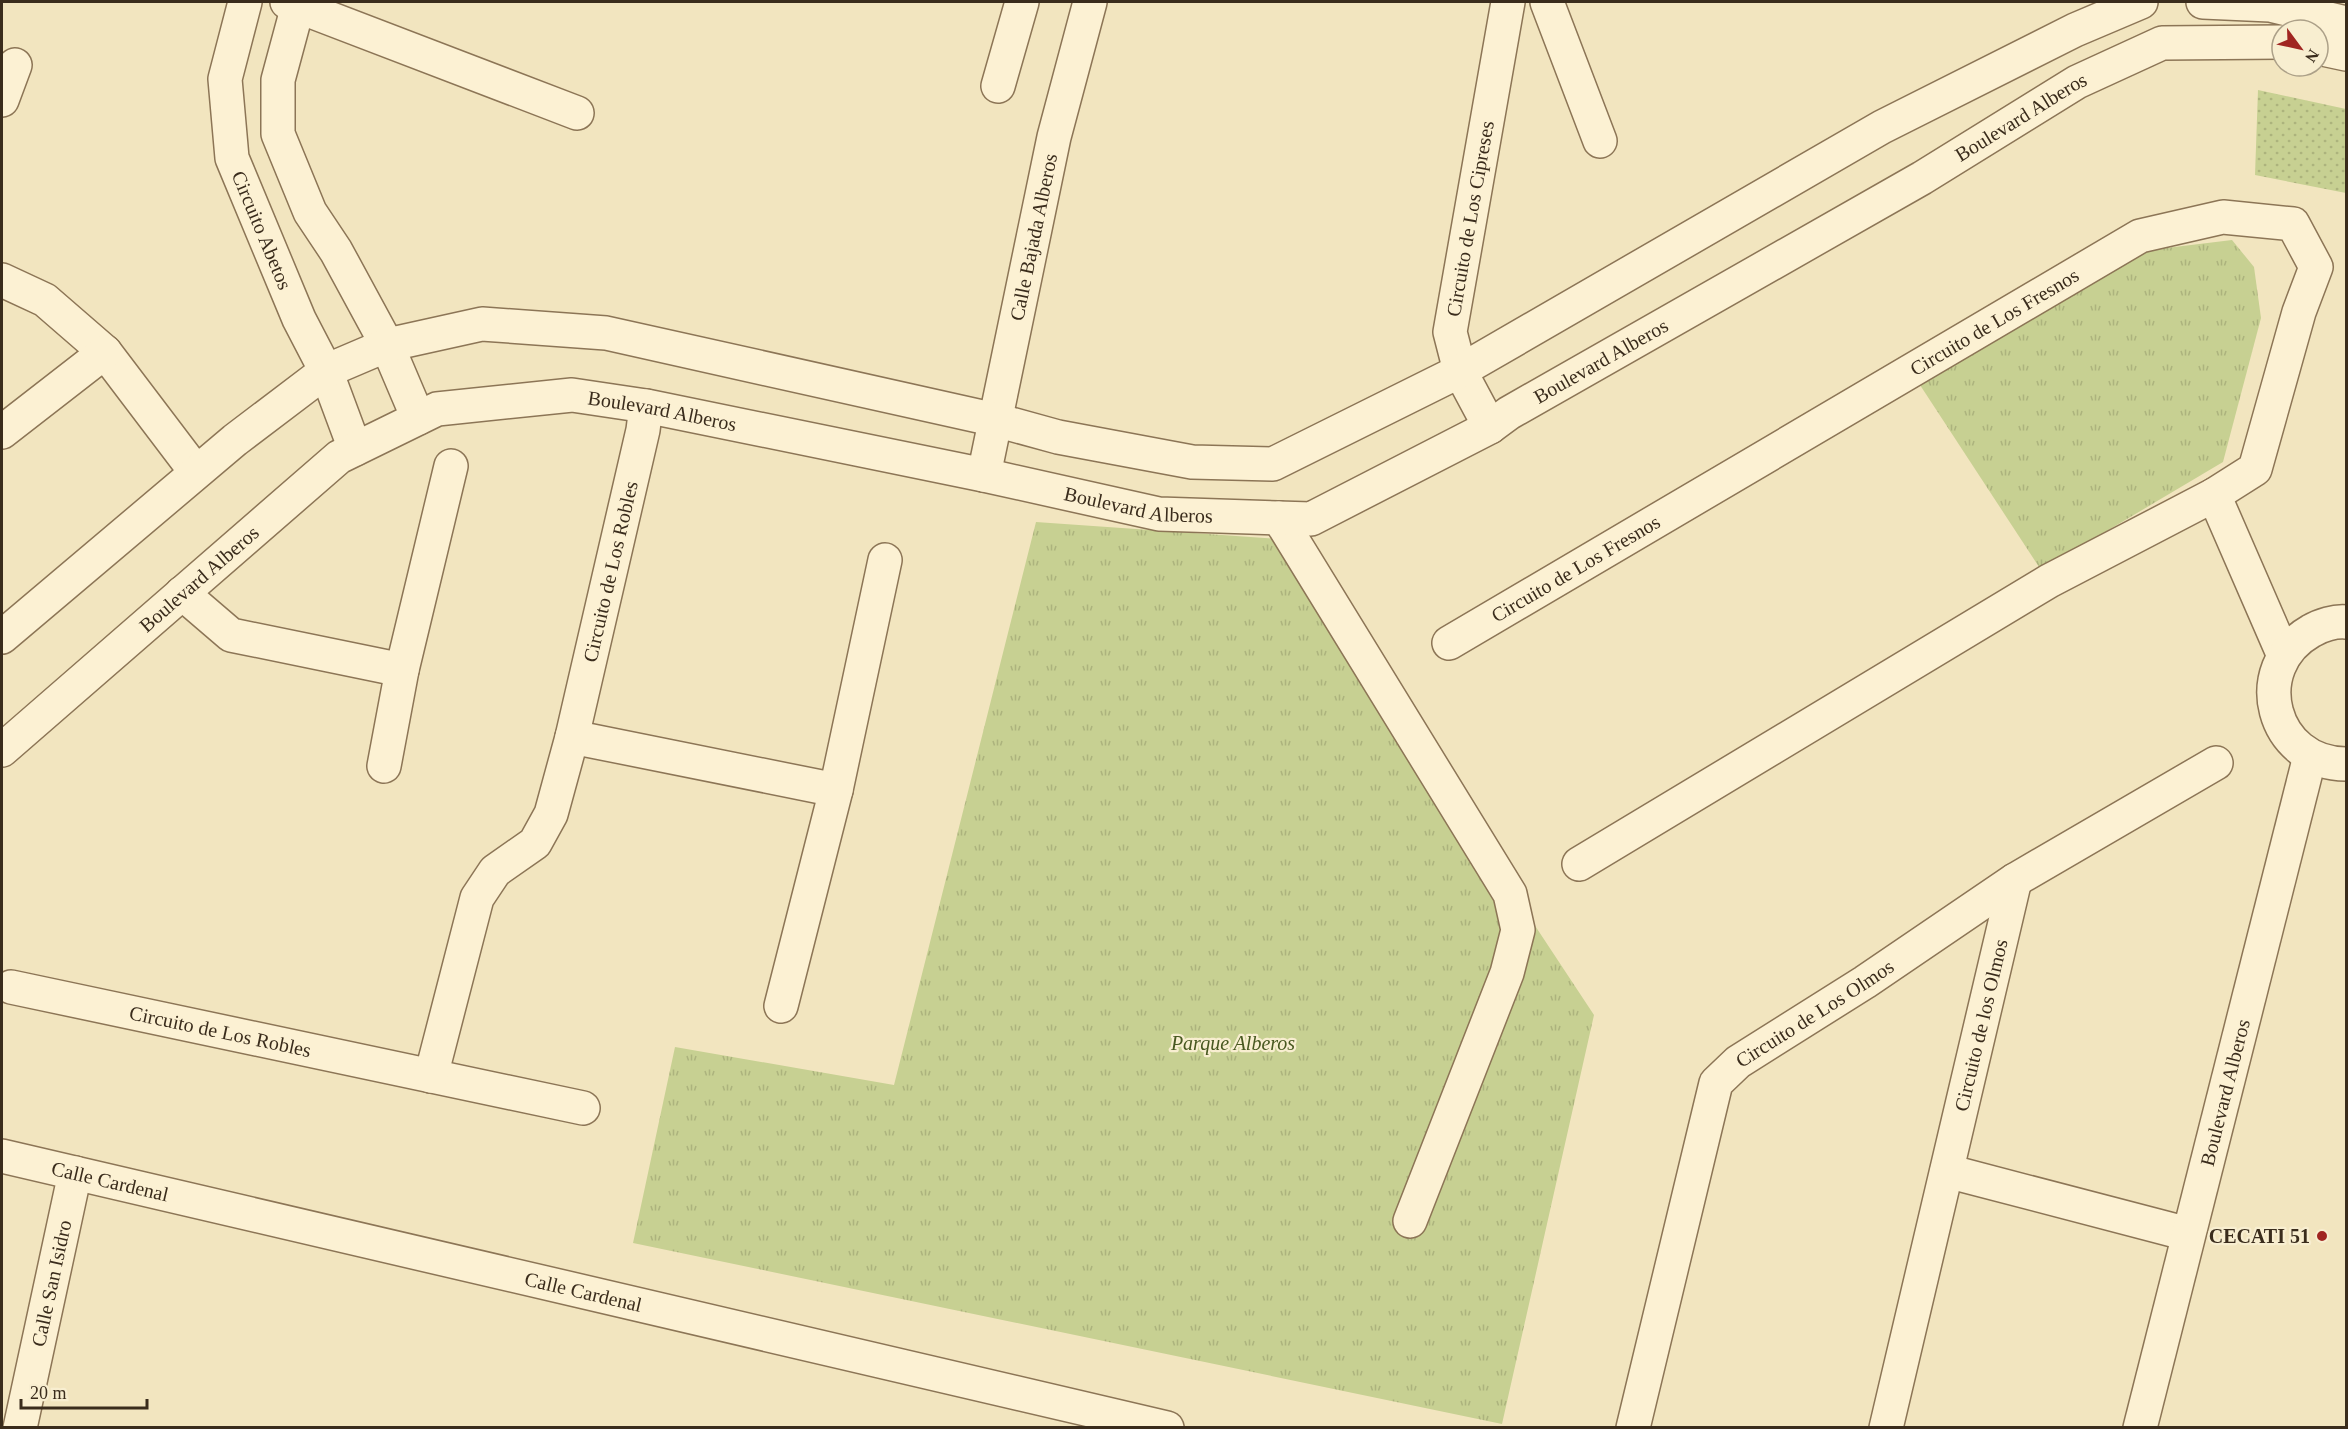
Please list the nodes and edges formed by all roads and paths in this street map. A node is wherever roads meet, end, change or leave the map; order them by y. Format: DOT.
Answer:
graph roads {
  1 [pos="245,2"];
  2 [pos="1022,2"];
  3 [pos="1090,2"];
  4 [pos="1508,2"];
  5 [pos="1546,2"];
  6 [pos="2143,2"];
  7 [pos="2203,2"];
  8 [pos="294,3"];
  9 [pos="2346,23"];
  10 [pos="2270,42"];
  11 [pos="2162,43"];
  12 [pos="2330,51"];
  13 [pos="2346,54"];
  14 [pos="15,64"];
  15 [pos="998,86"];
  16 [pos="2,100"];
  17 [pos="577,113"];
  18 [pos="1600,141"];
  19 [pos="2,279"];
  20 [pos="387,345"];
  21 [pos="105,352"];
  22 [pos="326,371"];
  23 [pos="1460,371"];
  24 [pos="646,406"];
  25 [pos="418,418"];
  26 [pos="996,420"];
  27 [pos="1490,426"];
  28 [pos="2,432"];
  29 [pos="355,449"];
  30 [pos="450,466"];
  31 [pos="196,472"];
  32 [pos="984,475"];
  33 [pos="2214,495"];
  34 [pos="1279,518"];
  35 [pos="885,560"];
  36 [pos="182,593"];
  37 [pos="2346,622"];
  38 [pos="2,637"];
  39 [pos="1449,643"];
  40 [pos="2284,656"];
  41 [pos="402,670"];
  42 [pos="572,737"];
  43 [pos="2,750"];
  44 [pos="2310,756"];
  45 [pos="2216,763"];
  46 [pos="2346,764"];
  47 [pos="384,766"];
  48 [pos="836,790"];
  49 [pos="1580,864"];
  50 [pos="2015,880"];
  51 [pos="11,987"];
  52 [pos="781,1006"];
  53 [pos="431,1076"];
  54 [pos="583,1108"];
  55 [pos="2,1156"];
  56 [pos="1947,1171"];
  57 [pos="75,1173"];
  58 [pos="1410,1221"];
  59 [pos="2188,1234"];
  60 [pos="20,1428"];
  61 [pos="1167,1428"];
  62 [pos="1633,1428"];
  63 [pos="1886,1428"];
  64 [pos="2140,1428"];
  1 -- 22 [label="street, Circuito Abetos"];
  2 -- 15 [label="street"];
  3 -- 26 [label="street, Calle Bajada Alberos"];
  4 -- 23 [label="street, Circuito de Los Cipreses"];
  5 -- 18 [label="street"];
  6 -- 11 [label="street"];
  6 -- 23 [label="street"];
  7 -- 9 [label="street"];
  8 -- 17 [label="street"];
  8 -- 20 [label="street"];
  10 -- 11 [label="street, Boulevard Alberos"];
  11 -- 27 [label="street, Boulevard Alberos"];
  12 -- 13 [label="street"];
  14 -- 16 [label="street"];
  19 -- 21 [label="street"];
  20 -- 22 [label="street"];
  20 -- 25 [label="street"];
  20 -- 26 [label="street"];
  21 -- 28 [label="street"];
  21 -- 31 [label="street"];
  22 -- 29 [label="street, Circuito Abetos"];
  22 -- 31 [label="street"];
  23 -- 26 [label="street"];
  23 -- 27 [label="street, Circuito de Los Cipreses"];
  24 -- 25 [label="street, Boulevard Alberos"];
  24 -- 32 [label="street, Boulevard Alberos"];
  24 -- 42 [label="street, Circuito de Los Robles"];
  25 -- 29 [label="street, Boulevard Alberos"];
  26 -- 32 [label="street, Calle Bajada Alberos"];
  27 -- 34 [label="street, Boulevard Alberos"];
  29 -- 36 [label="street, Boulevard Alberos"];
  30 -- 41 [label="street"];
  31 -- 38 [label="street"];
  32 -- 34 [label="street, Boulevard Alberos"];
  33 -- 39 [label="street, Circuito de Los Fresnos"];
  33 -- 40 [label="street"];
  33 -- 49 [label="street, Circuito de Los Fresnos"];
  34 -- 58 [label="street"];
  35 -- 48 [label="street"];
  36 -- 41 [label="street"];
  36 -- 43 [label="street, Boulevard Alberos"];
  37 -- 40 [label="street"];
  40 -- 44 [label="street"];
  41 -- 47 [label="street"];
  42 -- 48 [label="street"];
  42 -- 53 [label="street, Circuito de Los Robles"];
  44 -- 46 [label="street"];
  44 -- 59 [label="street, Boulevard Alberos"];
  45 -- 50 [label="street, Circuito de Los Olmos"];
  48 -- 52 [label="street"];
  50 -- 56 [label="street, Circuito de los Olmos"];
  50 -- 62 [label="street, Circuito de Los Olmos"];
  51 -- 53 [label="street, Circuito de Los Robles"];
  53 -- 54 [label="street, Circuito de Los Robles"];
  55 -- 57 [label="street, Calle Cardenal"];
  56 -- 59 [label="street"];
  56 -- 63 [label="street, Circuito de los Olmos"];
  57 -- 60 [label="street, Calle San Isidro"];
  57 -- 61 [label="street, Calle Cardenal"];
  59 -- 64 [label="street, Boulevard Alberos"];
}
